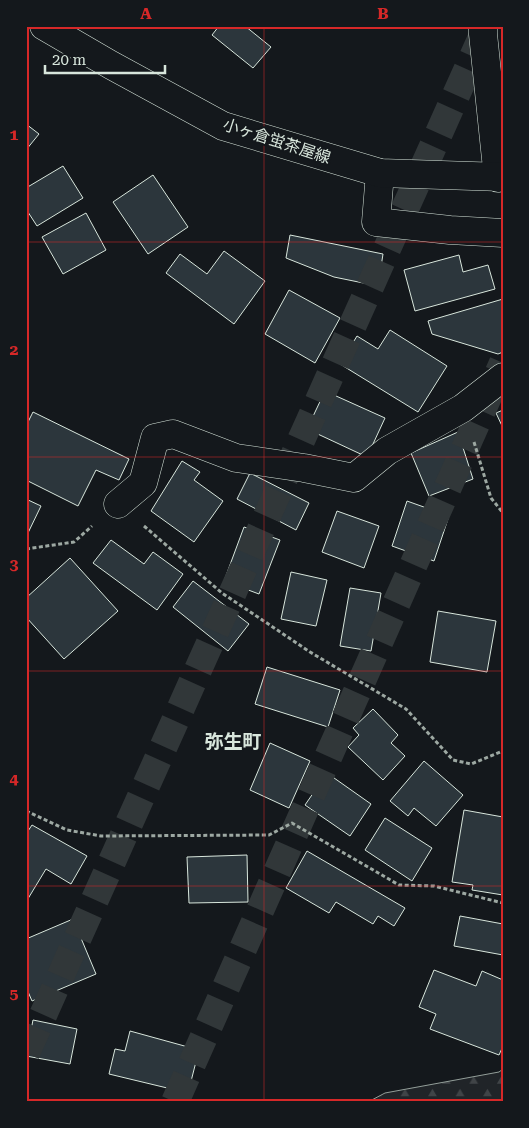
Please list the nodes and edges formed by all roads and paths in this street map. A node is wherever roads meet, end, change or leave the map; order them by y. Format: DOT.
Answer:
graph roads {
  1 [pos="44,26"];
  2 [pos="483,26"];
  3 [pos="380,173"];
  4 [pos="500,178"];
  5 [pos="503,233"];
  6 [pos="503,377"];
  7 [pos="463,408"];
  8 [pos="118,504"];
  9 [pos="503,512"];
  10 [pos="26,548"];
  11 [pos="503,751"];
  12 [pos="26,811"];
  13 [pos="503,903"];
  1 -- 3 [label="street, 小ヶ倉蛍茶屋線"];
  2 -- 4 [label="street"];
  3 -- 4 [label="street, 小ヶ倉蛍茶屋線"];
  3 -- 5 [label="street"];
  6 -- 7 [label="street"];
  7 -- 8 [label="street"];
  7 -- 9 [label="path"];
  8 -- 10 [label="path"];
  8 -- 11 [label="path"];
  12 -- 13 [label="path"];
}
